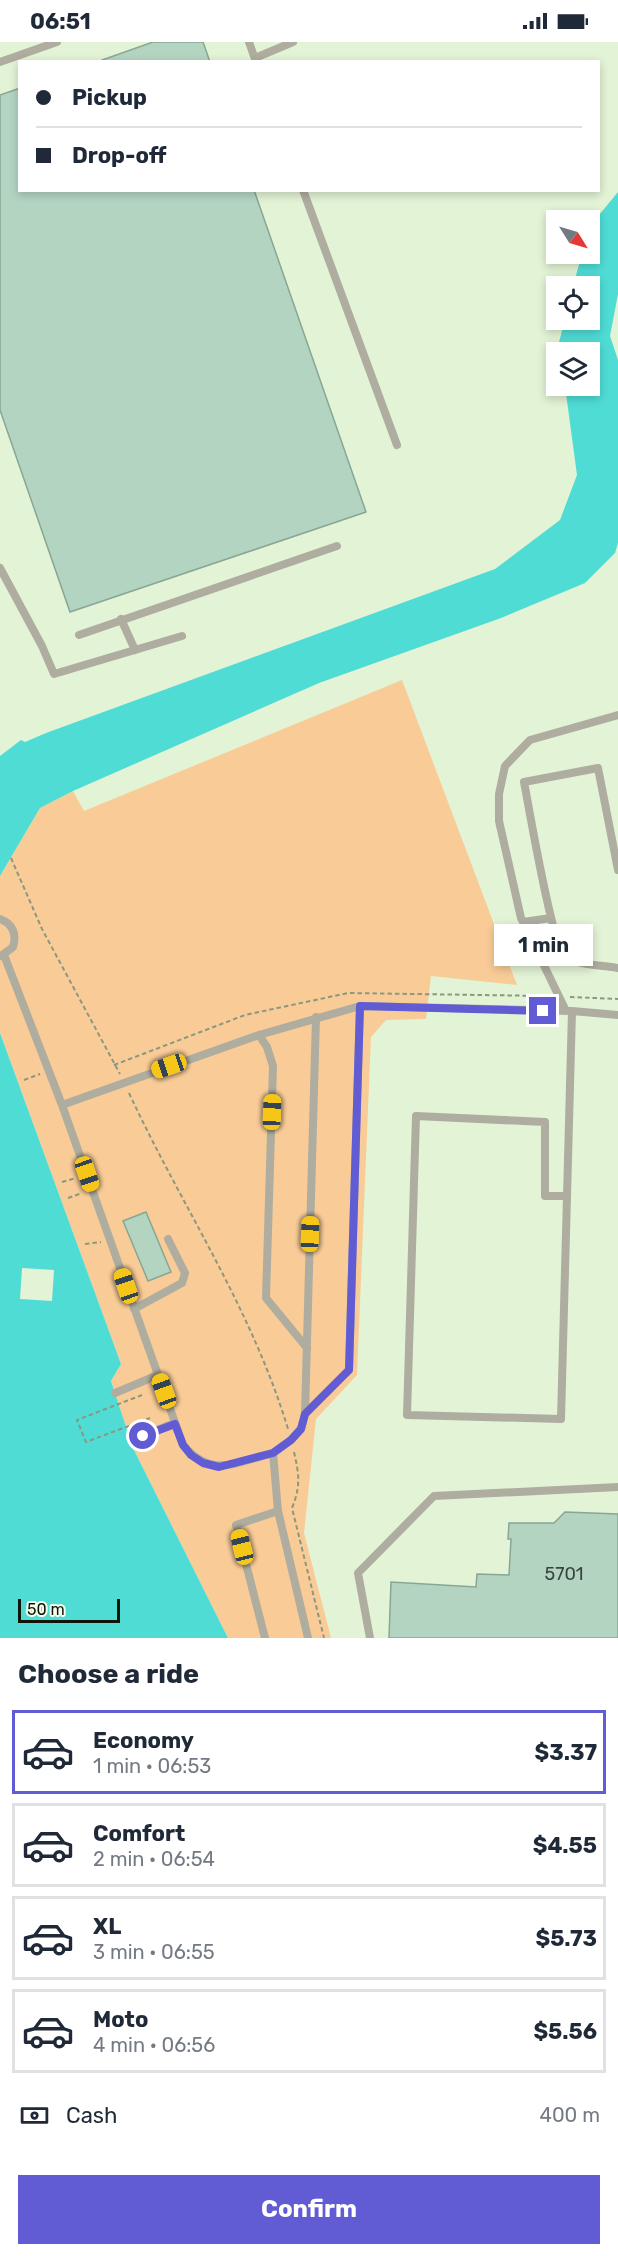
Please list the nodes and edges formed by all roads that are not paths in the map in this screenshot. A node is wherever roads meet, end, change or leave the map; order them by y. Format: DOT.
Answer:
graph roads {
  1 [pos="57,42"];
  2 [pos="249,42"];
  3 [pos="293,42"];
  4 [pos="255,60"];
  5 [pos="0,62"];
  6 [pos="304,192"];
  7 [pos="398,445"];
  8 [pos="337,546"];
  9 [pos="0,568"];
  10 [pos="121,619"];
  11 [pos="79,635"];
  12 [pos="182,636"];
  13 [pos="135,650"];
  14 [pos="618,715"];
  15 [pos="618,870"];
  16 [pos="551,918"];
  17 [pos="0,919"];
  18 [pos="523,922"];
  19 [pos="2,956"];
  20 [pos="618,968"];
  21 [pos="360,1006"];
  22 [pos="569,1011"];
  23 [pos="618,1015"];
  24 [pos="316,1017"];
  25 [pos="259,1035"];
  26 [pos="62,1105"];
  27 [pos="567,1196"];
  28 [pos="168,1239"];
  29 [pos="134,1309"];
  30 [pos="307,1348"];
  31 [pos="158,1375"];
  32 [pos="115,1393"];
  33 [pos="305,1414"];
  34 [pos="175,1424"];
  35 [pos="131,1440"];
  36 [pos="273,1453"];
  37 [pos="618,1487"];
  38 [pos="278,1511"];
  39 [pos="265,1638"];
  40 [pos="308,1638"];
  41 [pos="370,1638"];
  1 -- 5 [label="lane"];
  2 -- 4 [label="lane"];
  3 -- 4 [label="lane"];
  6 -- 7 [label="lane"];
  8 -- 10 [label="lane"];
  9 -- 13 [label="lane"];
  10 -- 11 [label="lane"];
  10 -- 13 [label="lane"];
  12 -- 13 [label="lane"];
  14 -- 18 [label="lane"];
  15 -- 16 [label="lane"];
  16 -- 18 [label="lane"];
  16 -- 20 [label="lane"];
  17 -- 19 [label="lane"];
  18 -- 22 [label="lane"];
  19 -- 26 [label="lane"];
  21 -- 22 [label="lane"];
  21 -- 24 [label="lane"];
  21 -- 33 [label="lane"];
  22 -- 23 [label="lane"];
  22 -- 27 [label="lane"];
  24 -- 25 [label="lane"];
  24 -- 30 [label="lane"];
  25 -- 26 [label="lane"];
  25 -- 30 [label="lane"];
  26 -- 29 [label="lane"];
  27 -- 27 [label="lane"];
  28 -- 29 [label="lane"];
  29 -- 31 [label="lane"];
  30 -- 33 [label="lane"];
  31 -- 32 [label="lane"];
  31 -- 34 [label="lane"];
  33 -- 36 [label="lane"];
  34 -- 35 [label="lane"];
  34 -- 36 [label="lane"];
  36 -- 38 [label="lane"];
  37 -- 41 [label="lane"];
  38 -- 39 [label="lane"];
  38 -- 40 [label="lane"];
}
